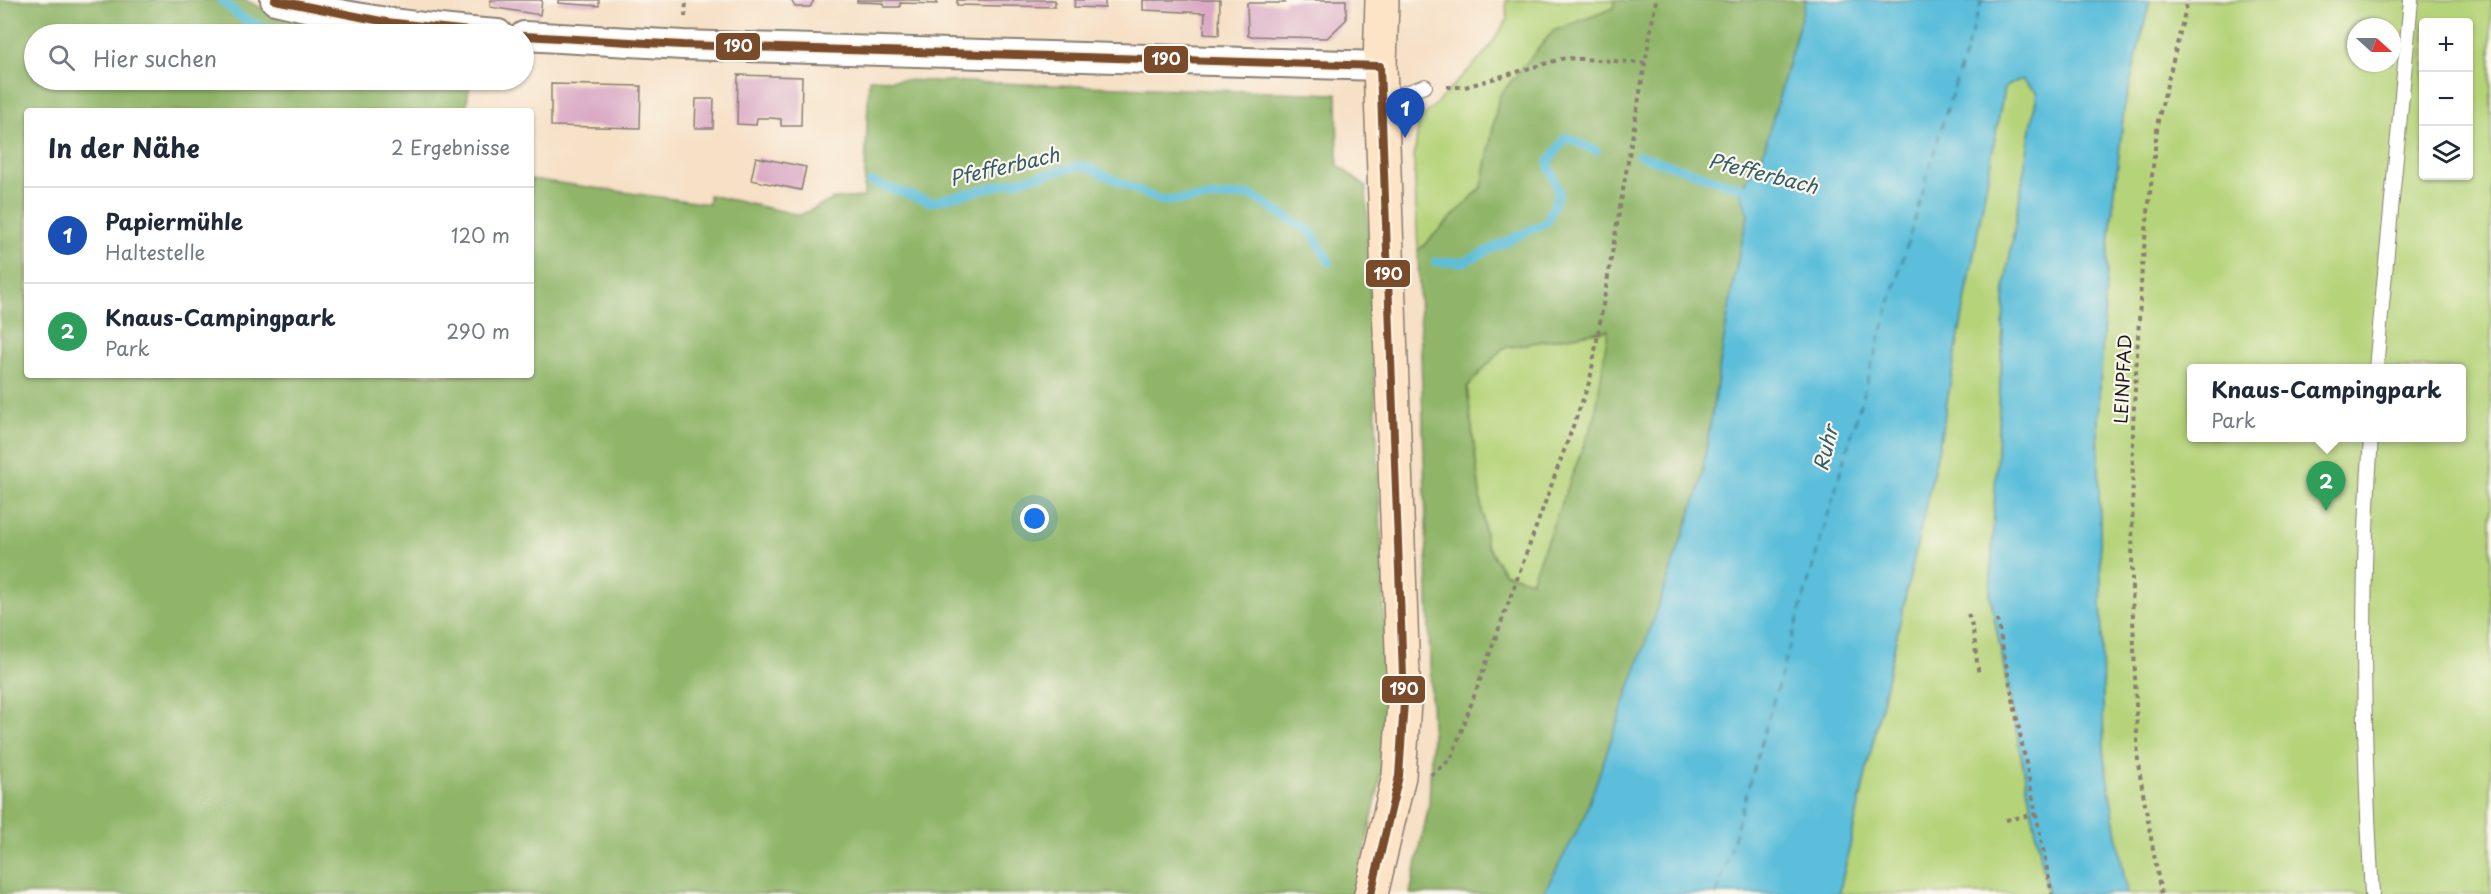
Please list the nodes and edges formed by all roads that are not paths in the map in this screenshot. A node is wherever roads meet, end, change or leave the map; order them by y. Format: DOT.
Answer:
graph roads {
  1 [pos="275,0"];
  2 [pos="1383,0"];
  3 [pos="2411,0"];
  4 [pos="399,24"];
  5 [pos="534,37"];
  6 [pos="1380,66"];
  7 [pos="1425,86"];
  8 [pos="1382,101"];
  9 [pos="2376,364"];
  10 [pos="2371,442"];
  11 [pos="1371,894"];
  12 [pos="2372,894"];
  1 -- 4 [label="street"];
  2 -- 6 [label="main road"];
  3 -- 9 [label="lane"];
  5 -- 6 [label="street"];
  6 -- 8 [label="main road"];
  7 -- 8 [label="lane"];
  8 -- 11 [label="main road"];
  10 -- 12 [label="lane"];
}
